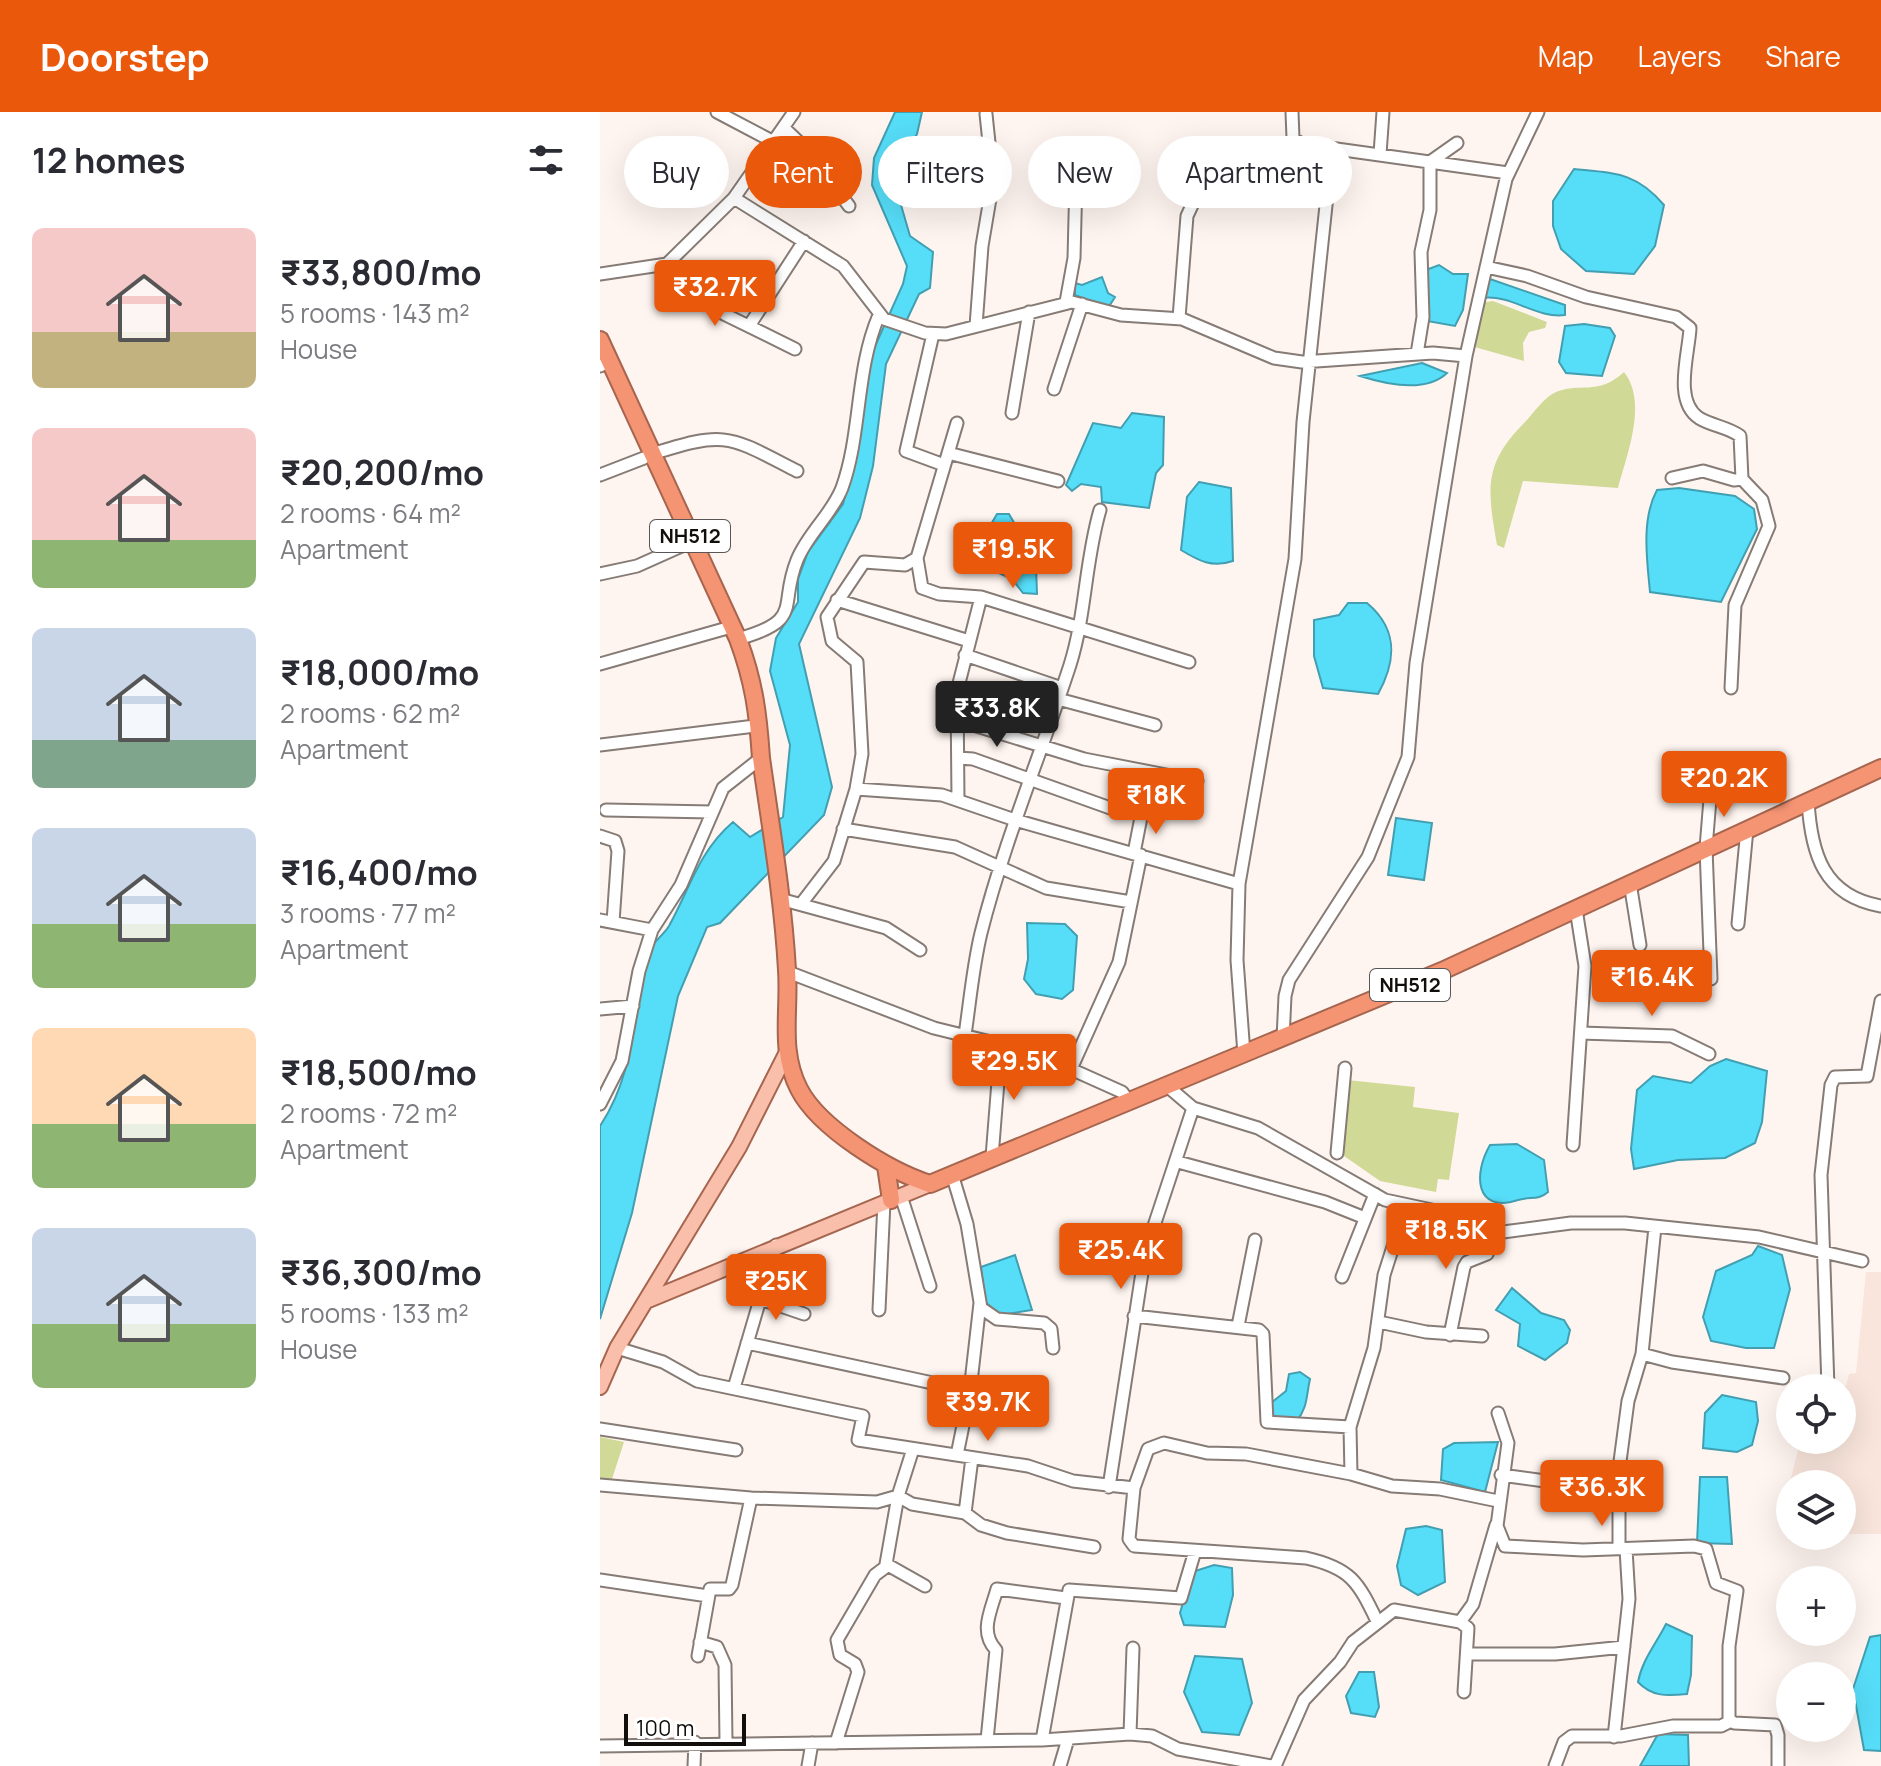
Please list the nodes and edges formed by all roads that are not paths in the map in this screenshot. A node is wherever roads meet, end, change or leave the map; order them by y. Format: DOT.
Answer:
graph roads {
  1 [pos="717,112"];
  2 [pos="794,112"];
  3 [pos="1292,112"];
  4 [pos="1383,112"];
  5 [pos="1538,112"];
  6 [pos="986,114"];
  7 [pos="784,128"];
  8 [pos="763,136"];
  9 [pos="778,136"];
  10 [pos="792,136"];
  11 [pos="1457,143"];
  12 [pos="1380,154"];
  13 [pos="1430,162"];
  14 [pos="1508,173"];
  15 [pos="745,183"];
  16 [pos="734,198"];
  17 [pos="1075,208"];
  18 [pos="1191,208"];
  19 [pos="1326,208"];
  20 [pos="804,241"];
  21 [pos="662,265"];
  22 [pos="1486,267"];
  23 [pos="600,274"];
  24 [pos="1066,302"];
  25 [pos="1082,304"];
  26 [pos="1029,312"];
  27 [pos="882,317"];
  28 [pos="1179,318"];
  29 [pos="749,326"];
  30 [pos="976,326"];
  31 [pos="929,334"];
  32 [pos="600,340"];
  33 [pos="795,349"];
  34 [pos="1417,354"];
  35 [pos="1466,356"];
  36 [pos="1309,361"];
  37 [pos="601,364"];
  38 [pos="1054,389"];
  39 [pos="1012,413"];
  40 [pos="957,423"];
  41 [pos="648,456"];
  42 [pos="946,459"];
  43 [pos="797,471"];
  44 [pos="600,475"];
  45 [pos="1672,478"];
  46 [pos="1742,479"];
  47 [pos="1058,481"];
  48 [pos="1100,510"];
  49 [pos="684,545"];
  50 [pos="917,558"];
  51 [pos="600,574"];
  52 [pos="981,597"];
  53 [pos="837,600"];
  54 [pos="1079,628"];
  55 [pos="724,629"];
  56 [pos="738,639"];
  57 [pos="969,641"];
  58 [pos="965,655"];
  59 [pos="1189,662"];
  60 [pos="600,664"];
  61 [pos="1731,688"];
  62 [pos="1060,693"];
  63 [pos="957,720"];
  64 [pos="1155,725"];
  65 [pos="757,732"];
  66 [pos="600,745"];
  67 [pos="1042,747"];
  68 [pos="761,758"];
  69 [pos="958,758"];
  70 [pos="1881,768"];
  71 [pos="1030,779"];
  72 [pos="1197,781"];
  73 [pos="1711,787"];
  74 [pos="856,789"];
  75 [pos="958,800"];
  76 [pos="1808,801"];
  77 [pos="606,810"];
  78 [pos="712,812"];
  79 [pos="1015,820"];
  80 [pos="843,829"];
  81 [pos="1747,829"];
  82 [pos="600,836"];
  83 [pos="1706,848"];
  84 [pos="1137,854"];
  85 [pos="1001,869"];
  86 [pos="1630,883"];
  87 [pos="1239,884"];
  88 [pos="780,893"];
  89 [pos="1131,902"];
  90 [pos="801,904"];
  91 [pos="1881,906"];
  92 [pos="1576,909"];
  93 [pos="600,920"];
  94 [pos="613,922"];
  95 [pos="1738,924"];
  96 [pos="652,930"];
  97 [pos="1640,945"];
  98 [pos="920,950"];
  99 [pos="788,972"];
  100 [pos="1711,979"];
  101 [pos="1881,1001"];
  102 [pos="633,1006"];
  103 [pos="600,1008"];
  104 [pos="1581,1033"];
  105 [pos="965,1035"];
  106 [pos="1283,1039"];
  107 [pos="1001,1044"];
  108 [pos="786,1054"];
  109 [pos="1244,1054"];
  110 [pos="1709,1054"];
  111 [pos="1345,1068"];
  112 [pos="1071,1069"];
  113 [pos="1166,1085"];
  114 [pos="1128,1100"];
  115 [pos="601,1102"];
  116 [pos="1193,1108"];
  117 [pos="1573,1145"];
  118 [pos="1337,1153"];
  119 [pos="992,1157"];
  120 [pos="1178,1162"];
  121 [pos="886,1166"];
  122 [pos="952,1174"];
  123 [pos="930,1184"];
  124 [pos="1375,1194"];
  125 [pos="892,1199"];
  126 [pos="1406,1206"];
  127 [pos="1365,1218"];
  128 [pos="1655,1227"];
  129 [pos="1496,1230"];
  130 [pos="1255,1240"];
  131 [pos="777,1245"];
  132 [pos="1824,1251"];
  133 [pos="1862,1261"];
  134 [pos="1342,1277"];
  135 [pos="930,1286"];
  136 [pos="760,1299"];
  137 [pos="646,1301"];
  138 [pos="980,1303"];
  139 [pos="879,1310"];
  140 [pos="804,1314"];
  141 [pos="1134,1316"];
  142 [pos="1379,1322"];
  143 [pos="1238,1326"];
  144 [pos="1450,1335"];
  145 [pos="1482,1336"];
  146 [pos="747,1343"];
  147 [pos="617,1348"];
  148 [pos="1053,1348"];
  149 [pos="1642,1354"];
  150 [pos="1828,1374"];
  151 [pos="1776,1377"];
  152 [pos="600,1387"];
  153 [pos="734,1388"];
  154 [pos="970,1391"];
  155 [pos="1016,1401"];
  156 [pos="1498,1413"];
  157 [pos="1350,1427"];
  158 [pos="600,1429"];
  159 [pos="913,1449"];
  160 [pos="736,1450"];
  161 [pos="957,1455"];
  162 [pos="972,1458"];
  163 [pos="1619,1469"];
  164 [pos="1351,1474"];
  165 [pos="1501,1475"];
  166 [pos="600,1485"];
  167 [pos="1109,1487"];
  168 [pos="1134,1488"];
  169 [pos="898,1496"];
  170 [pos="751,1498"];
  171 [pos="1498,1501"];
  172 [pos="965,1513"];
  173 [pos="1497,1521"];
  174 [pos="1094,1547"];
  175 [pos="1626,1549"];
  176 [pos="1195,1551"];
  177 [pos="887,1566"];
  178 [pos="600,1580"];
  179 [pos="925,1586"];
  180 [pos="708,1596"];
  181 [pos="1066,1598"];
  182 [pos="1377,1621"];
  183 [pos="1460,1622"];
  184 [pos="700,1642"];
  185 [pos="1624,1647"];
  186 [pos="1133,1648"];
  187 [pos="1468,1654"];
  188 [pos="698,1656"];
  189 [pos="1464,1692"];
  190 [pos="1731,1721"];
  191 [pos="1130,1734"];
  192 [pos="1614,1737"];
  193 [pos="1068,1739"];
  194 [pos="987,1740"];
  195 [pos="1042,1740"];
  196 [pos="695,1742"];
  197 [pos="726,1742"];
  198 [pos="812,1743"];
  199 [pos="836,1743"];
  200 [pos="600,1746"];
  201 [pos="694,1766"];
  202 [pos="808,1766"];
  203 [pos="1060,1766"];
  204 [pos="1274,1766"];
  205 [pos="1555,1766"];
  206 [pos="1778,1766"];
  1 -- 8 [label="street"];
  2 -- 7 [label="street"];
  3 -- 12 [label="street"];
  4 -- 12 [label="street"];
  5 -- 14 [label="street"];
  6 -- 30 [label="street"];
  7 -- 9 [label="street"];
  7 -- 10 [label="street"];
  11 -- 13 [label="street"];
  12 -- 13 [label="street"];
  13 -- 14 [label="street"];
  13 -- 34 [label="street"];
  14 -- 22 [label="street"];
  15 -- 16 [label="street"];
  16 -- 20 [label="street"];
  16 -- 21 [label="street"];
  17 -- 24 [label="street"];
  18 -- 28 [label="street"];
  19 -- 36 [label="street"];
  20 -- 27 [label="street"];
  20 -- 29 [label="street"];
  21 -- 23 [label="street"];
  21 -- 29 [label="street"];
  22 -- 35 [label="street"];
  22 -- 46 [label="street"];
  24 -- 25 [label="street"];
  24 -- 26 [label="street"];
  25 -- 28 [label="street"];
  25 -- 38 [label="street"];
  26 -- 30 [label="street"];
  26 -- 39 [label="street"];
  27 -- 31 [label="street"];
  27 -- 56 [label="street"];
  28 -- 36 [label="street"];
  29 -- 33 [label="street"];
  30 -- 31 [label="street"];
  31 -- 42 [label="street"];
  32 -- 41 [label="highway, NH512"];
  34 -- 35 [label="street"];
  34 -- 36 [label="street"];
  35 -- 106 [label="street"];
  36 -- 87 [label="street"];
  37 -- 41 [label="highway, NH512"];
  40 -- 42 [label="street"];
  41 -- 43 [label="street"];
  41 -- 44 [label="street"];
  41 -- 49 [label="highway, NH512"];
  41 -- 56 [label="highway, NH512"];
  42 -- 47 [label="street"];
  42 -- 50 [label="street"];
  45 -- 46 [label="street"];
  46 -- 61 [label="street"];
  48 -- 54 [label="street"];
  49 -- 51 [label="street"];
  49 -- 55 [label="highway, NH512"];
  50 -- 52 [label="street"];
  50 -- 53 [label="street"];
  52 -- 54 [label="street"];
  52 -- 57 [label="street"];
  53 -- 57 [label="street"];
  53 -- 74 [label="street"];
  54 -- 59 [label="street"];
  54 -- 62 [label="street"];
  55 -- 60 [label="street"];
  55 -- 65 [label="highway, NH512"];
  56 -- 65 [label="highway, NH512"];
  57 -- 58 [label="street"];
  58 -- 62 [label="street"];
  58 -- 63 [label="street"];
  62 -- 64 [label="street"];
  62 -- 67 [label="street"];
  63 -- 67 [label="street"];
  63 -- 69 [label="street"];
  65 -- 66 [label="street"];
  65 -- 68 [label="highway, NH512"];
  67 -- 71 [label="street"];
  67 -- 72 [label="street"];
  68 -- 78 [label="street"];
  68 -- 88 [label="highway, NH512"];
  69 -- 71 [label="street"];
  69 -- 75 [label="street"];
  70 -- 76 [label="highway, NH512"];
  71 -- 79 [label="street"];
  71 -- 84 [label="street"];
  73 -- 83 [label="street"];
  74 -- 75 [label="street"];
  74 -- 80 [label="street"];
  75 -- 79 [label="street"];
  76 -- 81 [label="highway, NH512"];
  76 -- 91 [label="street"];
  77 -- 78 [label="street"];
  78 -- 96 [label="street"];
  79 -- 84 [label="street"];
  79 -- 85 [label="street"];
  80 -- 85 [label="street"];
  80 -- 90 [label="street"];
  81 -- 83 [label="highway, NH512"];
  81 -- 95 [label="street"];
  82 -- 94 [label="street"];
  83 -- 86 [label="highway, NH512"];
  83 -- 100 [label="street"];
  84 -- 87 [label="street"];
  84 -- 89 [label="street"];
  85 -- 89 [label="street"];
  85 -- 105 [label="street"];
  86 -- 92 [label="highway, NH512"];
  86 -- 97 [label="street"];
  87 -- 109 [label="street"];
  88 -- 90 [label="street"];
  88 -- 99 [label="highway, NH512"];
  89 -- 112 [label="street"];
  90 -- 98 [label="street"];
  92 -- 104 [label="street"];
  92 -- 106 [label="highway, NH512"];
  93 -- 94 [label="street"];
  94 -- 96 [label="street"];
  96 -- 102 [label="street"];
  99 -- 105 [label="street"];
  99 -- 108 [label="highway, NH512"];
  101 -- 132 [label="street"];
  102 -- 103 [label="street"];
  102 -- 115 [label="street"];
  104 -- 110 [label="street"];
  104 -- 117 [label="street"];
  105 -- 107 [label="street"];
  106 -- 109 [label="highway, NH512"];
  107 -- 112 [label="street"];
  107 -- 119 [label="street"];
  108 -- 121 [label="highway, NH512"];
  108 -- 137 [label="main road, NH512"];
  109 -- 113 [label="highway, NH512"];
  111 -- 118 [label="street"];
  112 -- 114 [label="street"];
  113 -- 114 [label="highway, NH512"];
  113 -- 116 [label="street"];
  114 -- 119 [label="highway, NH512"];
  116 -- 120 [label="street"];
  116 -- 124 [label="street"];
  119 -- 122 [label="highway, NH512"];
  120 -- 127 [label="street"];
  120 -- 141 [label="street"];
  121 -- 123 [label="highway, NH512"];
  121 -- 125 [label="highway"];
  122 -- 123 [label="highway, NH512"];
  122 -- 138 [label="street"];
  123 -- 125 [label="main road"];
  124 -- 126 [label="street"];
  124 -- 127 [label="street"];
  125 -- 131 [label="main road"];
  125 -- 135 [label="street"];
  125 -- 139 [label="street"];
  126 -- 129 [label="street"];
  126 -- 142 [label="street"];
  127 -- 134 [label="street"];
  128 -- 129 [label="street"];
  128 -- 132 [label="street"];
  128 -- 149 [label="street"];
  129 -- 144 [label="street"];
  130 -- 143 [label="street"];
  131 -- 136 [label="street"];
  131 -- 137 [label="main road"];
  132 -- 133 [label="street"];
  132 -- 150 [label="street"];
  136 -- 140 [label="street"];
  136 -- 146 [label="street"];
  137 -- 147 [label="main road, NH512"];
  138 -- 148 [label="street"];
  138 -- 154 [label="street"];
  141 -- 143 [label="street"];
  141 -- 167 [label="street"];
  142 -- 144 [label="street"];
  142 -- 157 [label="street"];
  143 -- 157 [label="street"];
  144 -- 145 [label="street"];
  146 -- 153 [label="street"];
  146 -- 154 [label="street"];
  147 -- 152 [label="main road, NH512"];
  147 -- 153 [label="street"];
  149 -- 151 [label="street"];
  149 -- 163 [label="street"];
  153 -- 159 [label="street"];
  154 -- 155 [label="street"];
  154 -- 161 [label="street"];
  156 -- 165 [label="street"];
  157 -- 164 [label="street"];
  158 -- 160 [label="street"];
  159 -- 161 [label="street"];
  159 -- 169 [label="street"];
  161 -- 162 [label="street"];
  162 -- 167 [label="street"];
  162 -- 172 [label="street"];
  163 -- 165 [label="street"];
  163 -- 175 [label="street"];
  164 -- 168 [label="street"];
  164 -- 171 [label="street"];
  165 -- 171 [label="street"];
  166 -- 170 [label="street"];
  167 -- 168 [label="street"];
  168 -- 176 [label="street"];
  169 -- 170 [label="street"];
  169 -- 172 [label="street"];
  169 -- 177 [label="street"];
  170 -- 180 [label="street"];
  171 -- 173 [label="street"];
  172 -- 174 [label="street"];
  173 -- 175 [label="street"];
  173 -- 183 [label="street"];
  175 -- 185 [label="street"];
  175 -- 190 [label="street"];
  176 -- 181 [label="street"];
  176 -- 182 [label="street"];
  177 -- 179 [label="street"];
  177 -- 199 [label="street"];
  178 -- 180 [label="street"];
  180 -- 184 [label="street"];
  181 -- 194 [label="street"];
  181 -- 195 [label="street"];
  182 -- 183 [label="street"];
  182 -- 204 [label="street"];
  183 -- 187 [label="street"];
  184 -- 188 [label="street"];
  184 -- 197 [label="street"];
  185 -- 187 [label="street"];
  185 -- 192 [label="street"];
  186 -- 191 [label="street"];
  187 -- 189 [label="street"];
  190 -- 192 [label="street"];
  190 -- 206 [label="street"];
  191 -- 193 [label="street"];
  191 -- 204 [label="street"];
  192 -- 205 [label="street"];
  193 -- 195 [label="street"];
  193 -- 203 [label="street"];
  194 -- 195 [label="street"];
  194 -- 199 [label="street"];
  196 -- 197 [label="street"];
  196 -- 200 [label="street"];
  196 -- 201 [label="street"];
  197 -- 198 [label="street"];
  198 -- 199 [label="street"];
  198 -- 202 [label="street"];
}
